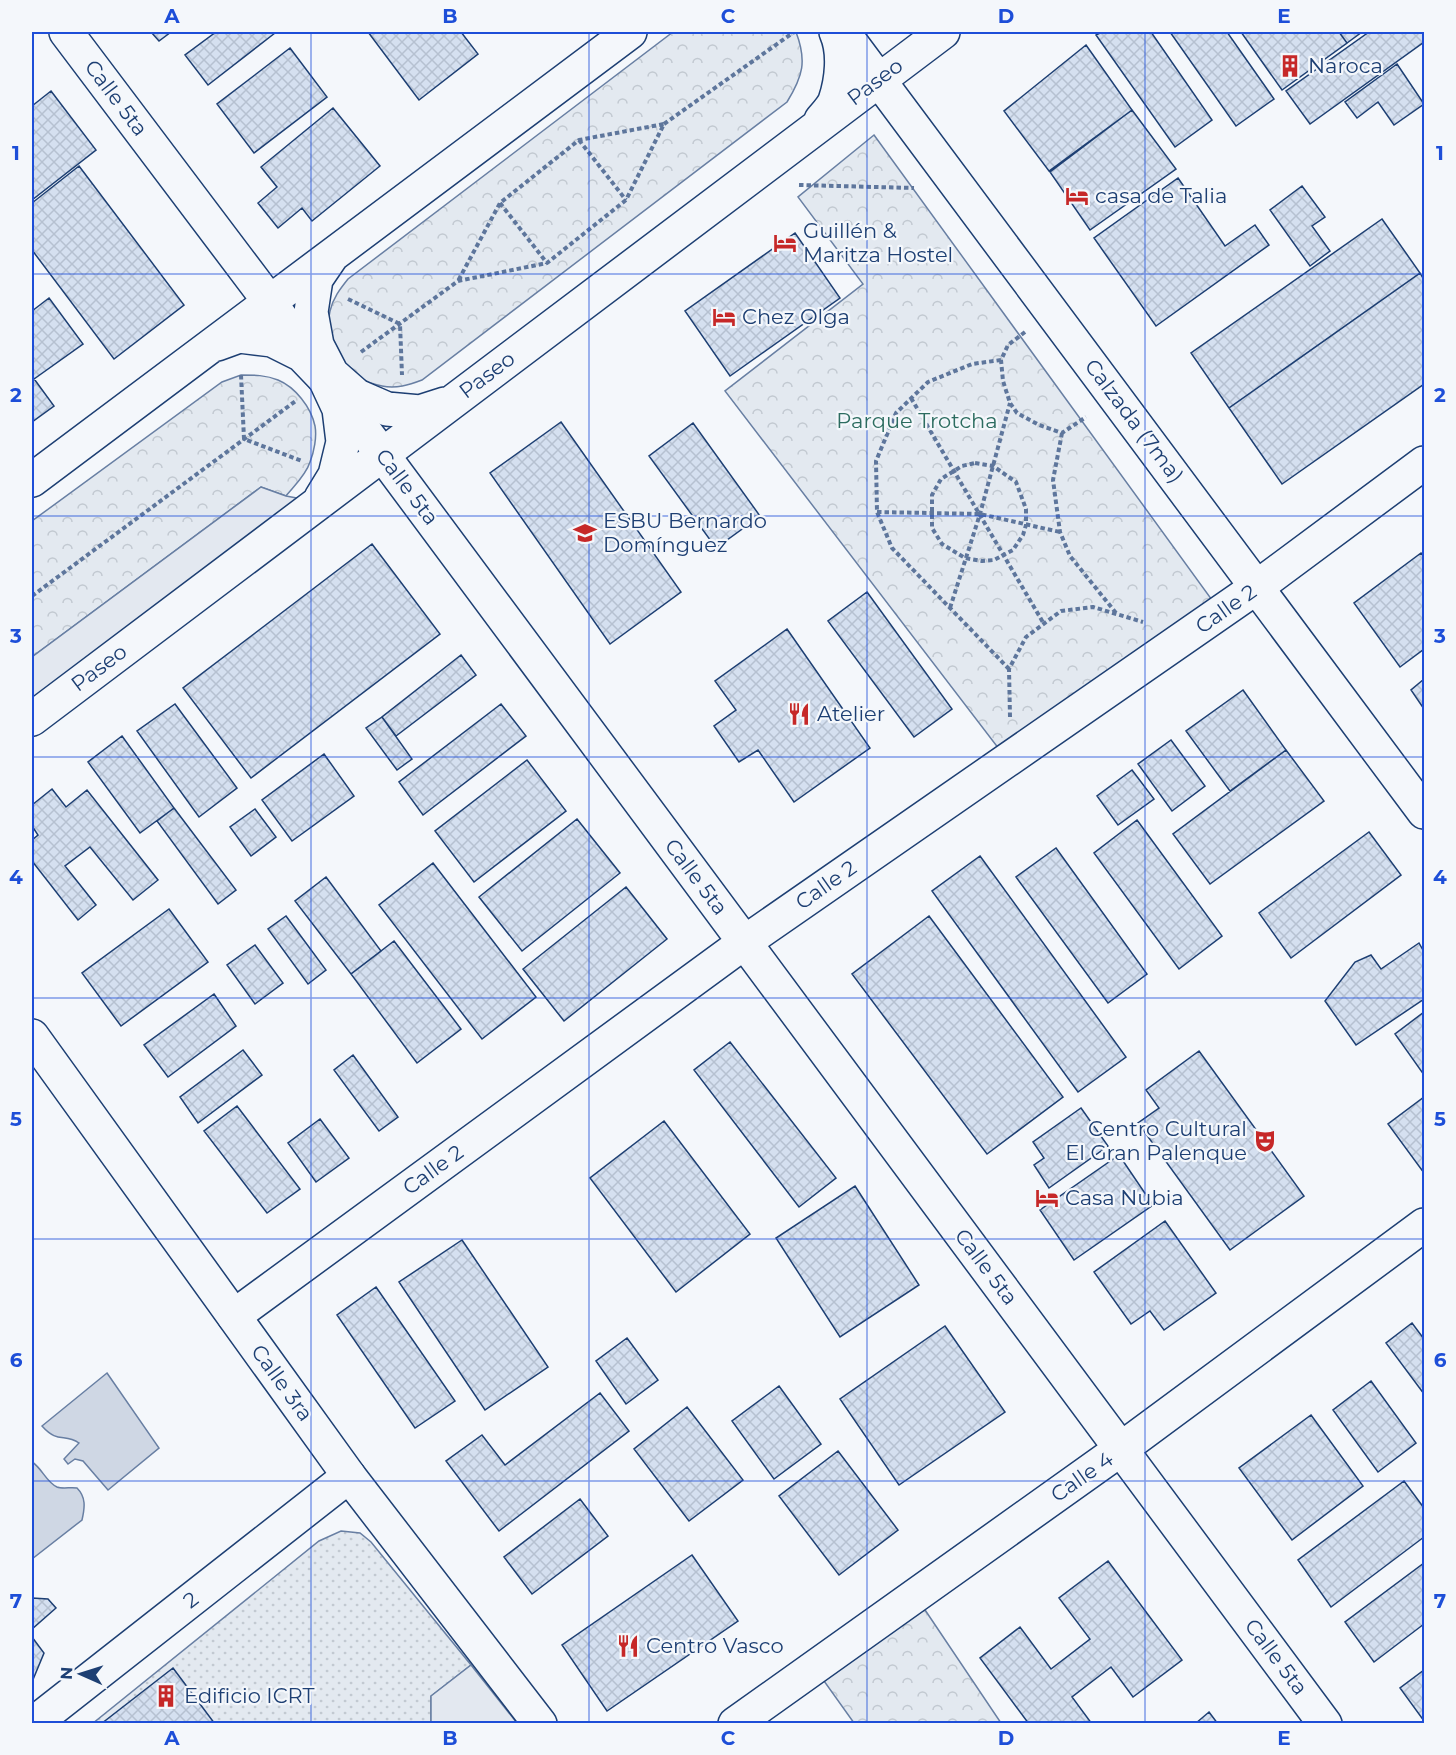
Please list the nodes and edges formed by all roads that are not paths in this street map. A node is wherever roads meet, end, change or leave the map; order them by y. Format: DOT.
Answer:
graph roads {
  1 [pos="66,32"];
  2 [pos="630,32"];
  3 [pos="836,32"];
  4 [pos="843,32"];
  5 [pos="943,32"];
  6 [pos="879,80"];
  7 [pos="815,129"];
  8 [pos="334,253"];
  9 [pos="269,302"];
  10 [pos="210,346"];
  11 [pos="328,377"];
  12 [pos="451,402"];
  13 [pos="382,454"];
  14 [pos="1425,463"];
  15 [pos="32,480"];
  16 [pos="318,502"];
  17 [pos="1257,587"];
  18 [pos="32,718"];
  19 [pos="1425,812"];
  20 [pos="745,942"];
  21 [pos="32,1036"];
  22 [pos="1425,1225"];
  23 [pos="234,1316"];
  24 [pos="1121,1449"];
  25 [pos="349,1476"];
  26 [pos="33,1724"];
  27 [pos="540,1724"];
  28 [pos="735,1724"];
  29 [pos="1325,1724"];
  1 -- 9 [label="street, Calle 5ta"];
  2 -- 8 [label="street"];
  3 -- 7 [label="street"];
  4 -- 6 [label="street, Calzada (7ma)"];
  5 -- 6 [label="street, Paseo"];
  6 -- 7 [label="street, Paseo"];
  6 -- 17 [label="street, Calzada (7ma)"];
  7 -- 12 [label="street, Paseo"];
  8 -- 9 [label="street"];
  8 -- 11 [label="street"];
  9 -- 10 [label="street"];
  9 -- 11 [label="street, Calle 5ta"];
  10 -- 11 [label="street"];
  10 -- 15 [label="street"];
  11 -- 12 [label="street"];
  11 -- 13 [label="street, Calle 5ta"];
  11 -- 16 [label="street"];
  12 -- 13 [label="street, Paseo"];
  13 -- 16 [label="street, Paseo"];
  13 -- 20 [label="street, Calle 5ta"];
  14 -- 17 [label="street, Calle 2"];
  16 -- 18 [label="street, Paseo"];
  17 -- 19 [label="street, Calzada (7ma)"];
  17 -- 20 [label="street, Calle 2"];
  20 -- 23 [label="street, Calle 2"];
  20 -- 24 [label="street, Calle 5ta"];
  21 -- 23 [label="street, Calle 3ra"];
  22 -- 24 [label="street, Calle 4"];
  23 -- 25 [label="street, Calle 3ra"];
  24 -- 28 [label="street, Calle 4"];
  24 -- 29 [label="street, Calle 5ta"];
  25 -- 26 [label="street, 2"];
  25 -- 27 [label="street, Calle 3ra"];
}
